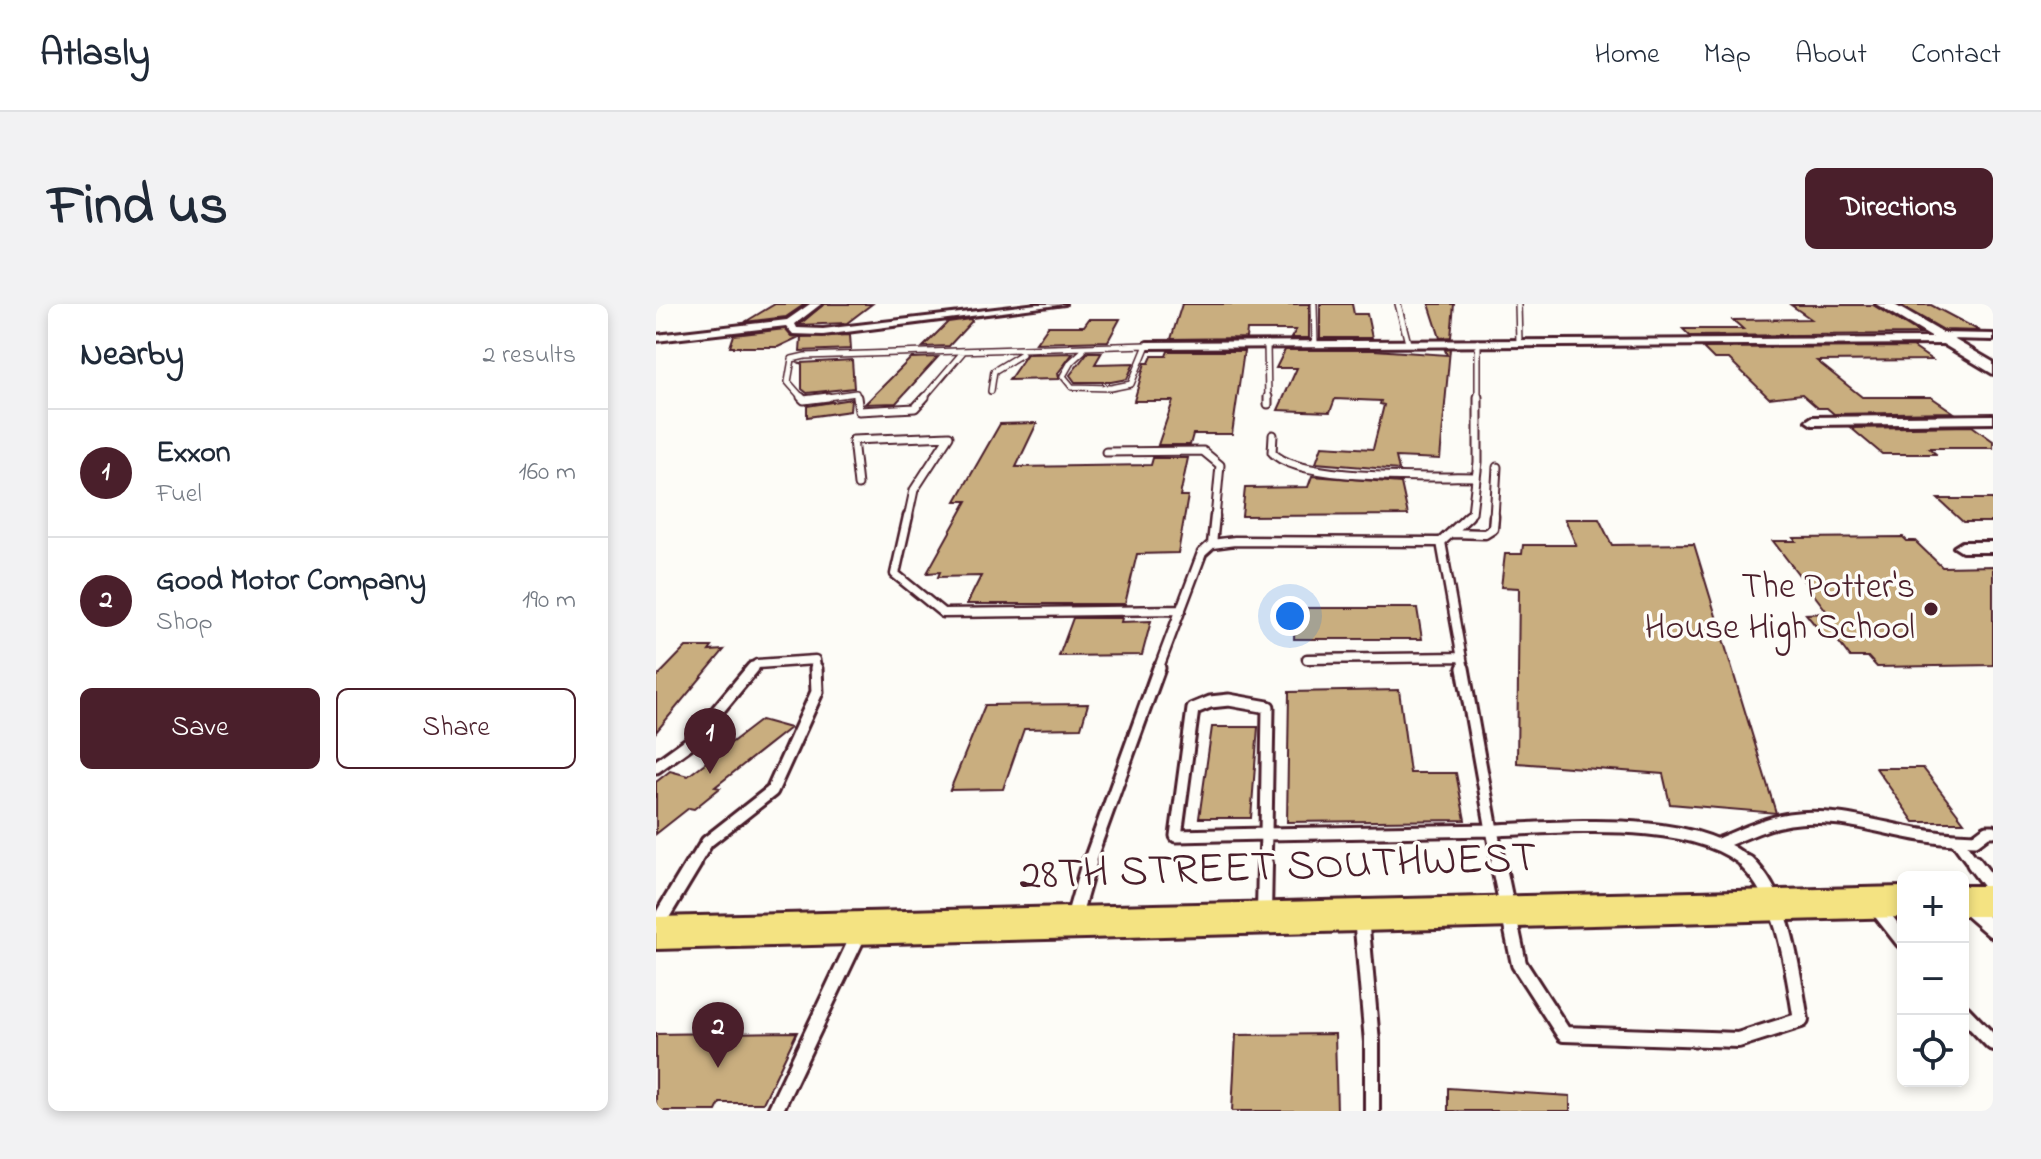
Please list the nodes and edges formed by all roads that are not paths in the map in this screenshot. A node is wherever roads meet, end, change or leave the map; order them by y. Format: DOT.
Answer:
graph roads {
  1 [pos="816,304"];
  2 [pos="1060,304"];
  3 [pos="1314,304"];
  4 [pos="1398,304"];
  5 [pos="1518,304"];
  6 [pos="1883,304"];
  7 [pos="994,308"];
  8 [pos="790,323"];
  9 [pos="1993,337"];
  10 [pos="656,338"];
  11 [pos="1941,338"];
  12 [pos="1478,342"];
  13 [pos="1519,342"];
  14 [pos="1408,343"];
  15 [pos="1267,344"];
  16 [pos="1315,344"];
  17 [pos="1147,345"];
  18 [pos="1027,351"];
  19 [pos="1083,351"];
  20 [pos="963,352"];
  21 [pos="1993,369"];
  22 [pos="991,391"];
  23 [pos="1268,404"];
  24 [pos="1993,419"];
  25 [pos="1812,421"];
  26 [pos="1273,435"];
  27 [pos="1106,452"];
  28 [pos="1497,467"];
  29 [pos="1476,477"];
  30 [pos="858,485"];
  31 [pos="1452,533"];
  32 [pos="1441,542"];
  33 [pos="1212,544"];
  34 [pos="1962,547"];
  35 [pos="1993,547"];
  36 [pos="1181,610"];
  37 [pos="1461,657"];
  38 [pos="1307,659"];
  39 [pos="656,767"];
  40 [pos="1492,831"];
  41 [pos="1993,831"];
  42 [pos="1266,834"];
  43 [pos="1956,839"];
  44 [pos="1718,844"];
  45 [pos="1993,888"];
  46 [pos="1993,901"];
  47 [pos="1969,902"];
  48 [pos="1888,903"];
  49 [pos="1773,905"];
  50 [pos="1969,908"];
  51 [pos="1510,911"];
  52 [pos="1361,915"];
  53 [pos="1264,918"];
  54 [pos="1072,924"];
  55 [pos="656,926"];
  56 [pos="1897,926"];
  57 [pos="862,928"];
  58 [pos="1993,930"];
  59 [pos="656,933"];
  60 [pos="1966,1015"];
  61 [pos="1993,1043"];
  62 [pos="775,1111"];
  63 [pos="1372,1111"];
  1 -- 8 [label="street"];
  2 -- 7 [label="street"];
  3 -- 16 [label="lane"];
  4 -- 14 [label="lane"];
  5 -- 13 [label="lane"];
  6 -- 11 [label="main road"];
  7 -- 8 [label="street"];
  8 -- 10 [label="street"];
  9 -- 11 [label="street"];
  11 -- 13 [label="street"];
  11 -- 21 [label="main road"];
  12 -- 13 [label="street"];
  12 -- 14 [label="street"];
  12 -- 29 [label="lane"];
  14 -- 16 [label="street"];
  15 -- 16 [label="street"];
  15 -- 17 [label="street"];
  15 -- 23 [label="lane"];
  17 -- 19 [label="lane"];
  17 -- 19 [label="lane"];
  18 -- 19 [label="lane"];
  18 -- 20 [label="lane"];
  18 -- 22 [label="lane"];
  20 -- 20 [label="lane"];
  24 -- 25 [label="street"];
  26 -- 29 [label="lane"];
  27 -- 33 [label="lane"];
  28 -- 31 [label="lane"];
  29 -- 31 [label="lane"];
  30 -- 36 [label="lane"];
  31 -- 32 [label="lane"];
  32 -- 33 [label="lane"];
  32 -- 37 [label="lane"];
  33 -- 36 [label="lane"];
  34 -- 35 [label="street"];
  36 -- 54 [label="lane"];
  37 -- 38 [label="lane"];
  37 -- 40 [label="lane"];
  39 -- 55 [label="lane"];
  40 -- 42 [label="lane"];
  40 -- 44 [label="lane"];
  40 -- 51 [label="lane"];
  41 -- 43 [label="lane"];
  42 -- 42 [label="lane"];
  42 -- 53 [label="lane"];
  43 -- 44 [label="lane"];
  43 -- 45 [label="lane"];
  44 -- 49 [label="lane"];
  46 -- 47 [label="main road"];
  48 -- 49 [label="main road, 28TH STREET SOUTHWEST"];
  48 -- 56 [label="lane"];
  49 -- 51 [label="main road, 28TH STREET SOUTHWEST"];
  49 -- 51 [label="lane"];
  50 -- 58 [label="lane"];
  51 -- 52 [label="main road, 28TH STREET SOUTHWEST"];
  52 -- 53 [label="main road, 28TH STREET SOUTHWEST"];
  52 -- 63 [label="lane"];
  53 -- 54 [label="main road, 28TH STREET SOUTHWEST"];
  54 -- 57 [label="main road, 28TH STREET SOUTHWEST"];
  57 -- 59 [label="main road, 28TH STREET SOUTHWEST"];
  57 -- 62 [label="lane"];
  60 -- 61 [label="lane"];
}
